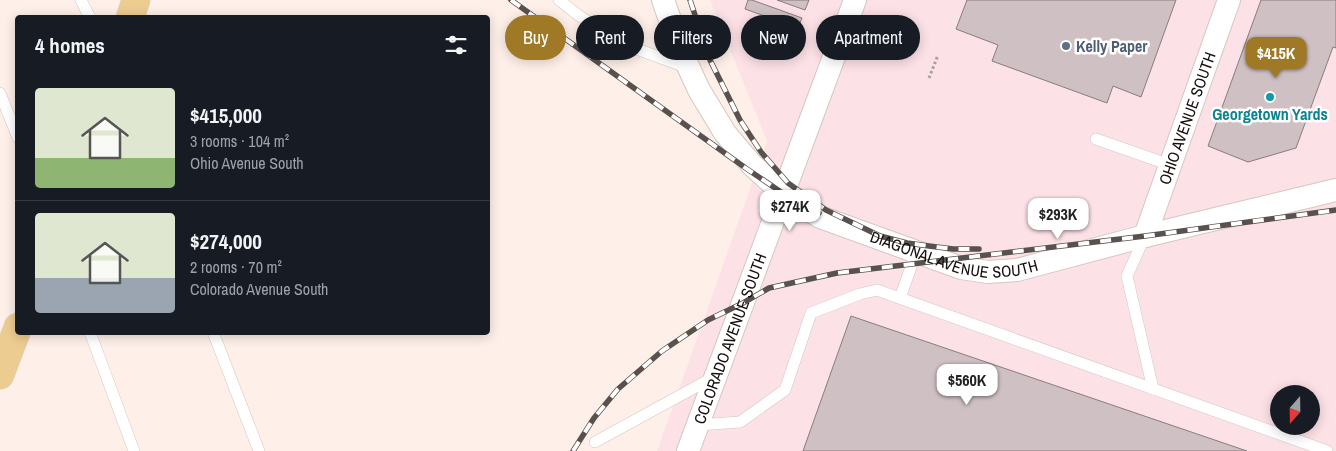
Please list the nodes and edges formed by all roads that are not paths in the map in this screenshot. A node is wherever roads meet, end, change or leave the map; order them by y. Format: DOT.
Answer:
graph roads {
  1 [pos="81,0"];
  2 [pos="136,0"];
  3 [pos="559,0"];
  4 [pos="663,0"];
  5 [pos="856,0"];
  6 [pos="1229,0"];
  7 [pos="88,15"];
  8 [pos="131,15"];
  9 [pos="688,68"];
  10 [pos="0,93"];
  11 [pos="15,130"];
  12 [pos="1096,139"];
  13 [pos="1170,165"];
  14 [pos="1336,190"];
  15 [pos="784,194"];
  16 [pos="1144,236"];
  17 [pos="916,253"];
  18 [pos="900,298"];
  19 [pos="15,335"];
  20 [pos="91,335"];
  21 [pos="214,335"];
  22 [pos="0,375"];
  23 [pos="716,376"];
  24 [pos="1153,389"];
  25 [pos="698,425"];
  26 [pos="595,442"];
  27 [pos="134,451"];
  28 [pos="259,451"];
  29 [pos="688,451"];
  30 [pos="1326,451"];
  1 -- 7 [label="lane"];
  2 -- 8 [label="main road"];
  3 -- 9 [label="lane"];
  4 -- 9 [label="street, DIAGONAL AVENUE SOUTH"];
  5 -- 15 [label="street, COLORADO AVENUE SOUTH"];
  6 -- 13 [label="street, OHIO AVENUE SOUTH"];
  9 -- 15 [label="street, DIAGONAL AVENUE SOUTH"];
  10 -- 11 [label="lane"];
  12 -- 13 [label="lane"];
  13 -- 16 [label="street, OHIO AVENUE SOUTH"];
  14 -- 16 [label="street, DIAGONAL AVENUE SOUTH"];
  15 -- 17 [label="street, DIAGONAL AVENUE SOUTH"];
  15 -- 23 [label="street, COLORADO AVENUE SOUTH"];
  16 -- 17 [label="street, DIAGONAL AVENUE SOUTH"];
  16 -- 24 [label="lane"];
  17 -- 18 [label="lane"];
  18 -- 24 [label="lane"];
  18 -- 25 [label="lane"];
  19 -- 22 [label="main road"];
  20 -- 27 [label="lane"];
  21 -- 28 [label="lane"];
  23 -- 25 [label="street, COLORADO AVENUE SOUTH"];
  23 -- 26 [label="lane"];
  24 -- 30 [label="lane"];
  25 -- 29 [label="street, COLORADO AVENUE SOUTH"];
}
